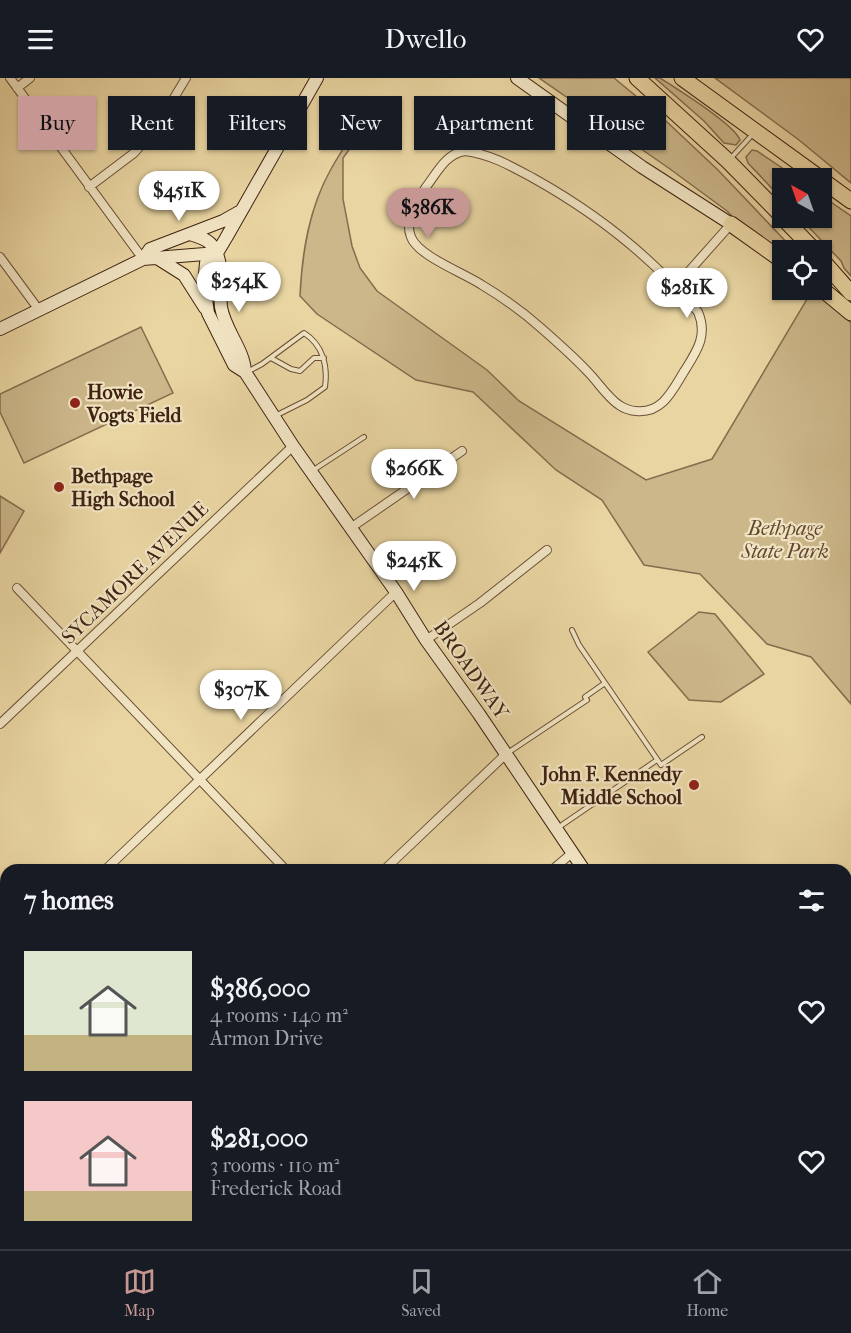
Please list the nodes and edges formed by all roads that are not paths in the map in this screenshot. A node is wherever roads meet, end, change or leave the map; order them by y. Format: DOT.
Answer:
graph roads {
  1 [pos="10,78"];
  2 [pos="30,78"];
  3 [pos="186,78"];
  4 [pos="518,78"];
  5 [pos="637,78"];
  6 [pos="682,78"];
  7 [pos="700,78"];
  8 [pos="312,80"];
  9 [pos="17,88"];
  10 [pos="756,132"];
  11 [pos="728,161"];
  12 [pos="806,168"];
  13 [pos="89,187"];
  14 [pos="832,187"];
  15 [pos="851,201"];
  16 [pos="772,206"];
  17 [pos="239,212"];
  18 [pos="731,224"];
  19 [pos="793,228"];
  20 [pos="190,234"];
  21 [pos="805,240"];
  22 [pos="217,253"];
  23 [pos="772,253"];
  24 [pos="0,257"];
  25 [pos="157,258"];
  26 [pos="142,260"];
  27 [pos="832,271"];
  28 [pos="675,286"];
  29 [pos="851,293"];
  30 [pos="832,297"];
  31 [pos="39,310"];
  32 [pos="208,313"];
  33 [pos="851,313"];
  34 [pos="0,329"];
  35 [pos="271,358"];
  36 [pos="324,358"];
  37 [pos="245,372"];
  38 [pos="274,416"];
  39 [pos="364,437"];
  40 [pos="293,446"];
  41 [pos="462,451"];
  42 [pos="312,472"];
  43 [pos="351,527"];
  44 [pos="547,550"];
  45 [pos="17,588"];
  46 [pos="396,591"];
  47 [pos="572,630"];
  48 [pos="426,640"];
  49 [pos="77,651"];
  50 [pos="605,683"];
  51 [pos="0,724"];
  52 [pos="702,737"];
  53 [pos="506,754"];
  54 [pos="657,760"];
  55 [pos="200,779"];
  56 [pos="556,829"];
  57 [pos="572,853"];
  58 [pos="111,864"];
  59 [pos="280,864"];
  60 [pos="390,864"];
  61 [pos="559,864"];
  62 [pos="580,864"];
  1 -- 9 [label="street"];
  2 -- 9 [label="street"];
  3 -- 13 [label="street"];
  4 -- 18 [label="main road"];
  5 -- 11 [label="highway"];
  6 -- 10 [label="highway"];
  7 -- 10 [label="highway"];
  8 -- 17 [label="main road, BROADWAY"];
  9 -- 13 [label="street"];
  10 -- 11 [label="lane"];
  10 -- 12 [label="highway"];
  11 -- 16 [label="highway"];
  13 -- 26 [label="street"];
  14 -- 15 [label="highway"];
  17 -- 20 [label="main road"];
  17 -- 22 [label="main road, BROADWAY"];
  18 -- 23 [label="highway"];
  18 -- 28 [label="street"];
  19 -- 21 [label="highway"];
  20 -- 22 [label="main road"];
  20 -- 26 [label="main road"];
  22 -- 25 [label="main road"];
  22 -- 32 [label="main road, BROADWAY"];
  22 -- 37 [label="main road, BROADWAY"];
  24 -- 31 [label="street"];
  25 -- 26 [label="main road"];
  25 -- 32 [label="main road"];
  26 -- 31 [label="main road"];
  27 -- 29 [label="highway"];
  28 -- 28 [label="street"];
  30 -- 33 [label="highway"];
  31 -- 34 [label="main road"];
  32 -- 37 [label="main road, BROADWAY"];
  35 -- 36 [label="lane"];
  35 -- 36 [label="lane"];
  35 -- 37 [label="lane"];
  36 -- 38 [label="lane"];
  37 -- 38 [label="main road, BROADWAY"];
  38 -- 40 [label="main road, BROADWAY"];
  39 -- 42 [label="lane"];
  40 -- 42 [label="main road, BROADWAY"];
  40 -- 49 [label="street, SYCAMORE AVENUE"];
  41 -- 43 [label="street"];
  42 -- 43 [label="main road, BROADWAY"];
  43 -- 46 [label="main road, BROADWAY"];
  44 -- 48 [label="street"];
  45 -- 49 [label="street"];
  46 -- 48 [label="main road, BROADWAY"];
  46 -- 55 [label="street"];
  47 -- 50 [label="lane"];
  48 -- 53 [label="main road, BROADWAY"];
  49 -- 51 [label="street, SYCAMORE AVENUE"];
  49 -- 55 [label="street"];
  50 -- 53 [label="lane"];
  50 -- 54 [label="lane"];
  52 -- 54 [label="lane"];
  53 -- 56 [label="main road, BROADWAY"];
  53 -- 60 [label="street"];
  54 -- 56 [label="lane"];
  55 -- 58 [label="street"];
  55 -- 59 [label="street"];
  56 -- 57 [label="main road, BROADWAY"];
  57 -- 61 [label="street"];
  57 -- 62 [label="main road, BROADWAY"];
}
